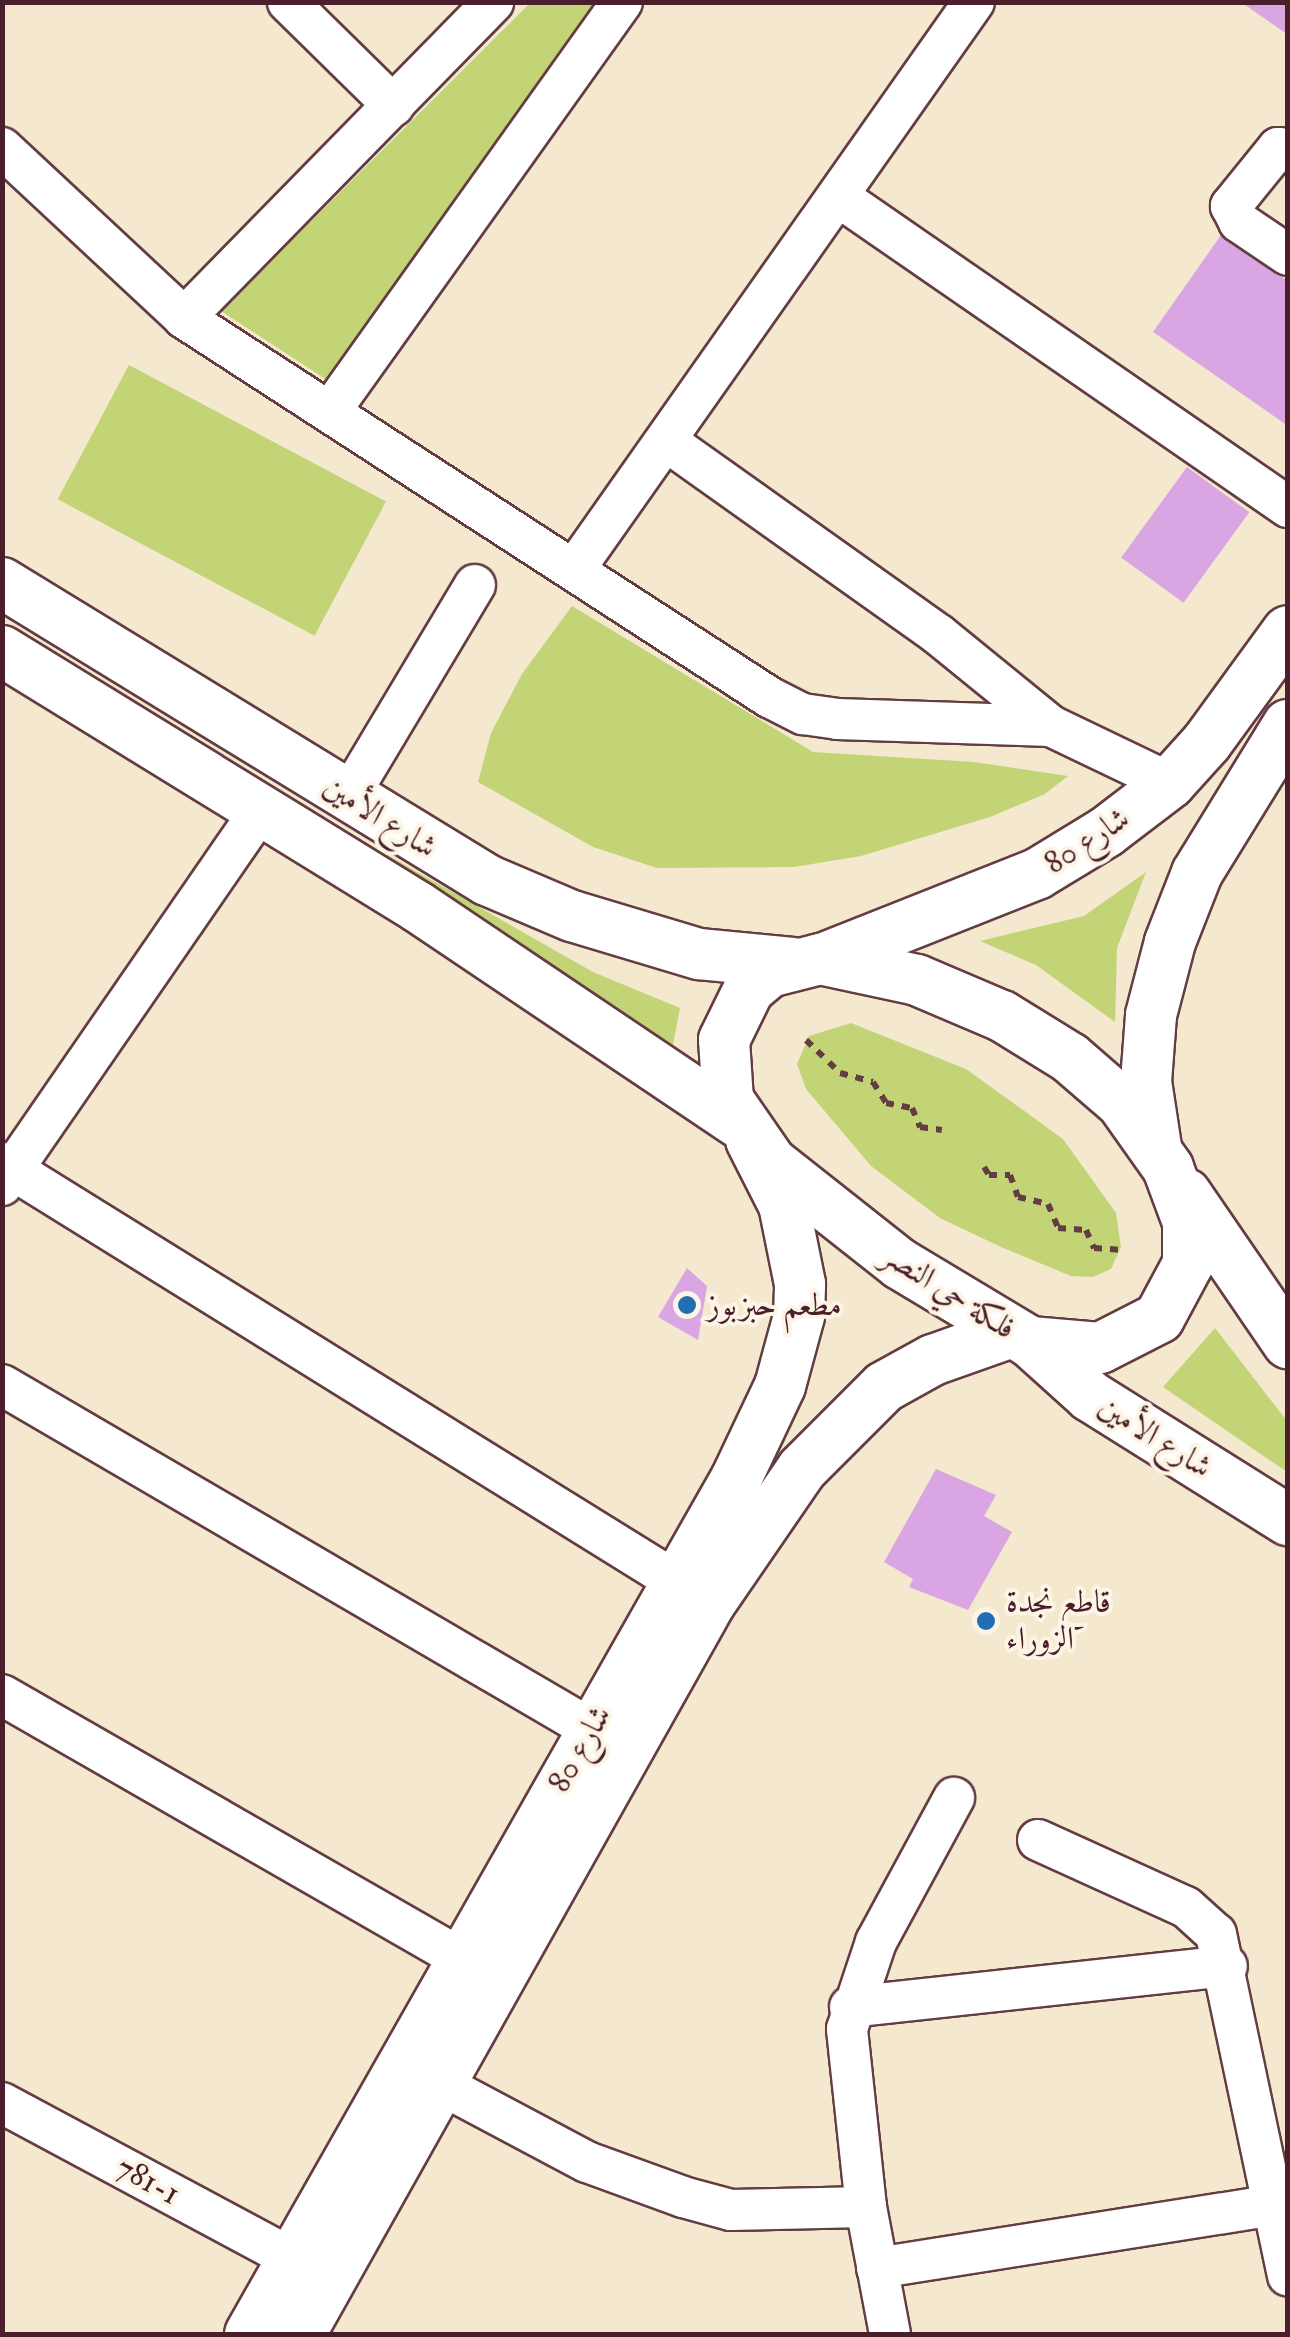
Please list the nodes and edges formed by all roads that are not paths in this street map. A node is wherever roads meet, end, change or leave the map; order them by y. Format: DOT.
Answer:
graph roads {
  1 [pos="288,2"];
  2 [pos="493,2"];
  3 [pos="622,2"];
  4 [pos="974,2"];
  5 [pos="394,106"];
  6 [pos="2,148"];
  7 [pos="1288,149"];
  8 [pos="838,197"];
  9 [pos="1288,255"];
  10 [pos="184,318"];
  11 [pos="331,410"];
  12 [pos="669,443"];
  13 [pos="1288,507"];
  14 [pos="576,567"];
  15 [pos="2,583"];
  16 [pos="475,586"];
  17 [pos="1288,631"];
  18 [pos="2,651"];
  19 [pos="1288,725"];
  20 [pos="1050,726"];
  21 [pos="1170,783"];
  22 [pos="348,797"];
  23 [pos="261,810"];
  24 [pos="807,961"];
  25 [pos="745,1131"];
  26 [pos="1162,1158"];
  27 [pos="6,1173"];
  28 [pos="1020,1338"];
  29 [pos="1288,1343"];
  30 [pos="2,1385"];
  31 [pos="1288,1520"];
  32 [pos="676,1582"];
  33 [pos="2,1695"];
  34 [pos="591,1729"];
  35 [pos="954,1798"];
  36 [pos="1038,1840"];
  37 [pos="462,1959"];
  38 [pos="1227,1966"];
  39 [pos="850,2008"];
  40 [pos="442,2085"];
  41 [pos="2,2103"];
  42 [pos="1277,2183"];
  43 [pos="866,2207"];
  44 [pos="292,2260"];
  45 [pos="877,2268"];
  46 [pos="1288,2276"];
  47 [pos="250,2334"];
  48 [pos="300,2334"];
  49 [pos="890,2334"];
  1 -- 5 [label="street"];
  2 -- 5 [label="street"];
  3 -- 11 [label="street"];
  4 -- 8 [label="street"];
  5 -- 10 [label="street"];
  6 -- 10 [label="street"];
  7 -- 9 [label="street"];
  8 -- 12 [label="street"];
  8 -- 13 [label="street"];
  10 -- 11 [label="street"];
  11 -- 14 [label="street"];
  12 -- 14 [label="street"];
  12 -- 20 [label="street"];
  14 -- 20 [label="street"];
  15 -- 22 [label="main road, شارع الأمين"];
  16 -- 22 [label="street"];
  17 -- 21 [label="main road, شارع 80"];
  18 -- 23 [label="main road, شارع الأمين"];
  19 -- 26 [label="main road"];
  20 -- 21 [label="street"];
  21 -- 24 [label="main road, شارع 80"];
  22 -- 24 [label="main road, شارع الأمين"];
  23 -- 25 [label="main road, شارع الأمين"];
  23 -- 27 [label="street"];
  24 -- 25 [label="main road"];
  24 -- 26 [label="main road, فلكة حي النصر"];
  25 -- 28 [label="main road, فلكة حي النصر"];
  25 -- 32 [label="main road, شارع 80"];
  26 -- 28 [label="main road, فلكة حي النصر"];
  26 -- 29 [label="main road"];
  27 -- 32 [label="street"];
  28 -- 31 [label="main road, شارع الأمين"];
  28 -- 40 [label="main road, شارع 80"];
  30 -- 34 [label="street"];
  32 -- 34 [label="main road, شارع 80"];
  33 -- 37 [label="street"];
  34 -- 37 [label="main road, شارع 80"];
  35 -- 39 [label="street"];
  36 -- 38 [label="street"];
  37 -- 44 [label="main road, شارع 80"];
  38 -- 39 [label="street"];
  38 -- 42 [label="street"];
  39 -- 43 [label="street"];
  40 -- 43 [label="street"];
  40 -- 48 [label="main road, شارع 80"];
  41 -- 44 [label="street, 781-1"];
  42 -- 45 [label="street"];
  42 -- 46 [label="street"];
  43 -- 45 [label="street"];
  44 -- 47 [label="main road, شارع 80"];
  45 -- 49 [label="street"];
}
